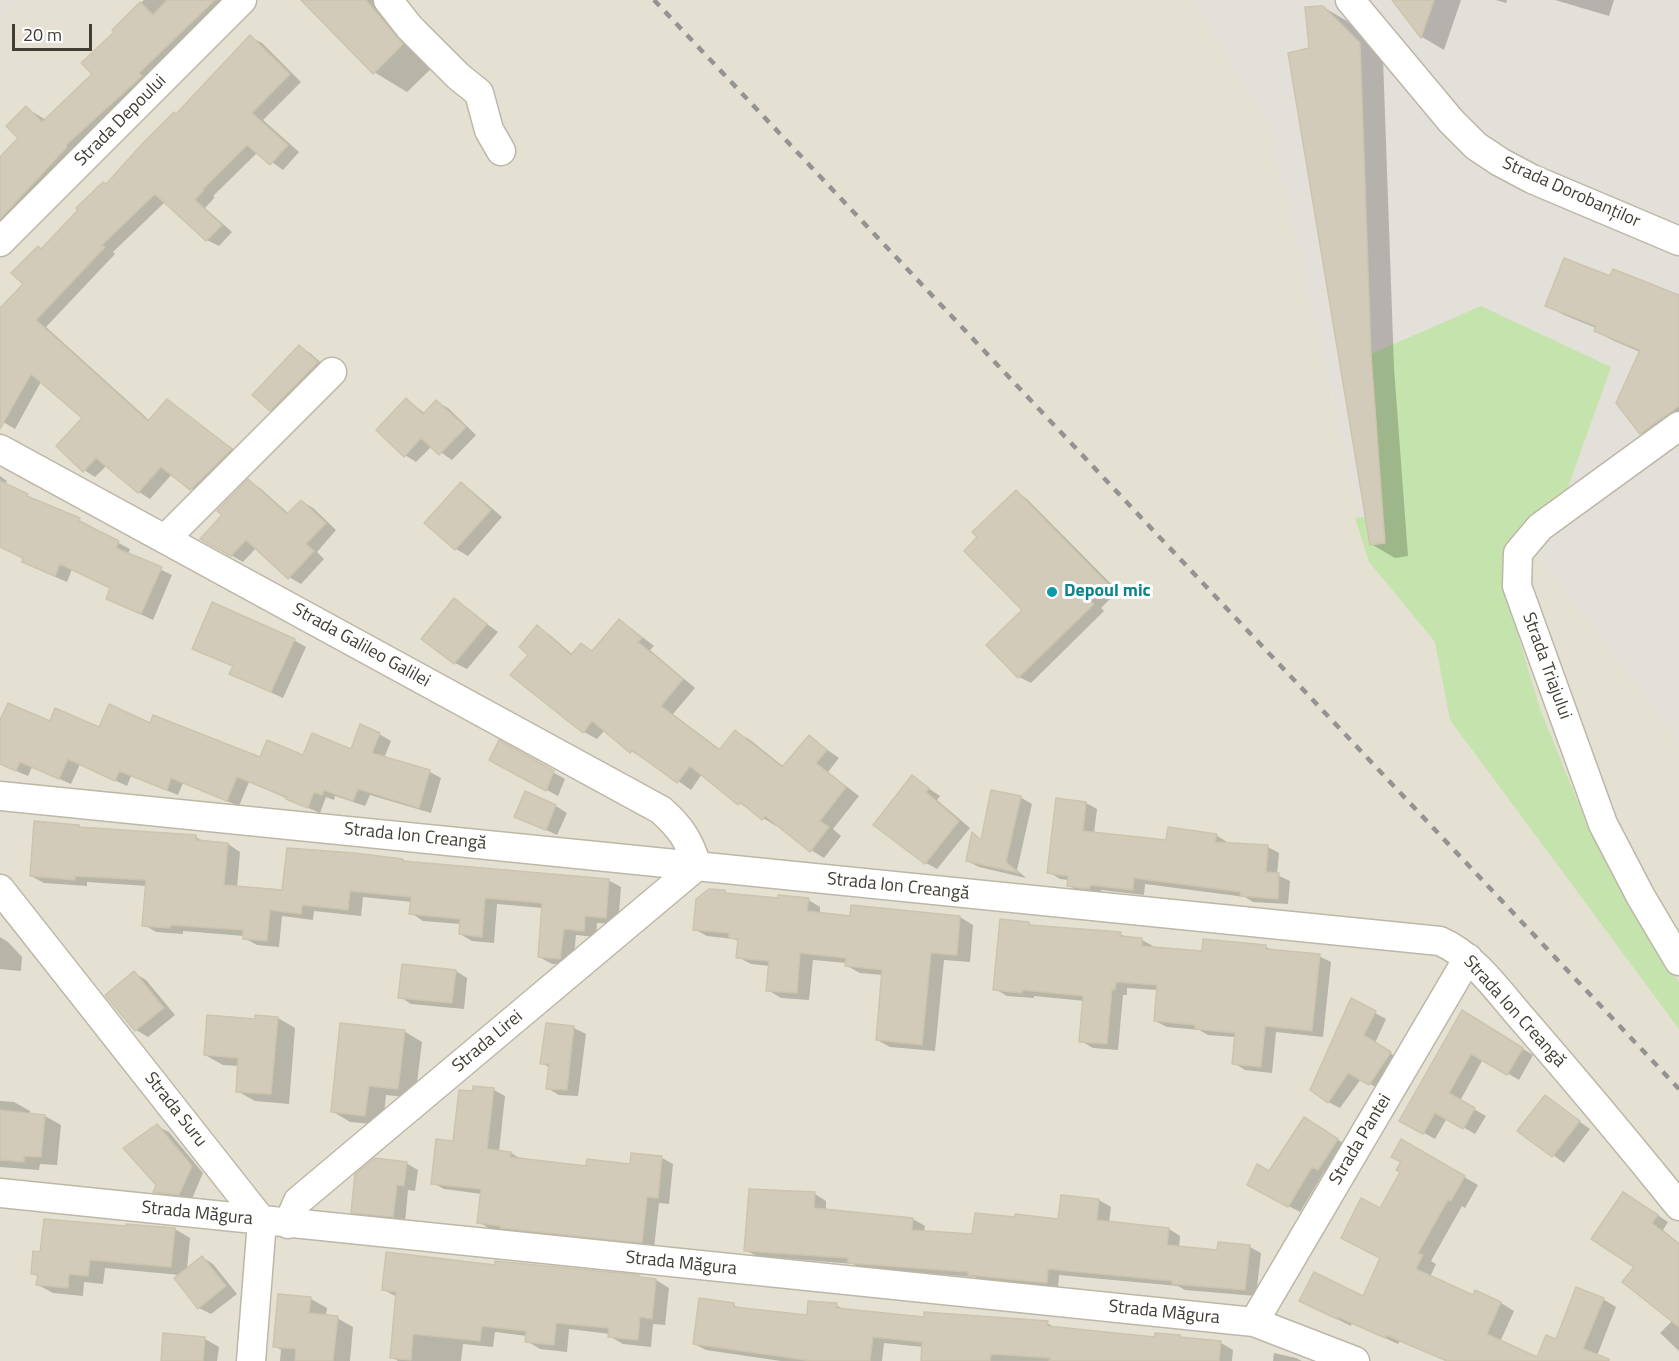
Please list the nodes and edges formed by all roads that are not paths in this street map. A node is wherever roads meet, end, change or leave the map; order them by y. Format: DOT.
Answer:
graph roads {
  1 [pos="242,0"];
  2 [pos="388,0"];
  3 [pos="1350,0"];
  4 [pos="501,151"];
  5 [pos="1679,241"];
  6 [pos="0,242"];
  7 [pos="332,372"];
  8 [pos="1679,426"];
  9 [pos="0,449"];
  10 [pos="165,540"];
  11 [pos="0,796"];
  12 [pos="697,867"];
  13 [pos="0,890"];
  14 [pos="1468,958"];
  15 [pos="1679,961"];
  16 [pos="0,1193"];
  17 [pos="1679,1206"];
  18 [pos="275,1222"];
  19 [pos="1254,1322"];
  20 [pos="251,1361"];
  21 [pos="1355,1361"];
  1 -- 6 [label="street, Strada Depoului"];
  2 -- 4 [label="street"];
  3 -- 5 [label="street, Strada Dorobanților"];
  7 -- 10 [label="street"];
  8 -- 15 [label="street, Strada Triajului"];
  9 -- 10 [label="street, Strada Galileo Galilei"];
  10 -- 12 [label="street, Strada Galileo Galilei"];
  11 -- 12 [label="street, Strada Ion Creangă"];
  12 -- 14 [label="street, Strada Ion Creangă"];
  12 -- 18 [label="street, Strada Lirei"];
  13 -- 18 [label="street, Strada Suru"];
  14 -- 17 [label="street, Strada Ion Creangă"];
  14 -- 19 [label="street, Strada Pantei"];
  16 -- 18 [label="street, Strada Măgura"];
  18 -- 19 [label="street, Strada Măgura"];
  18 -- 20 [label="street"];
  19 -- 21 [label="street, Strada Măgura"];
}
